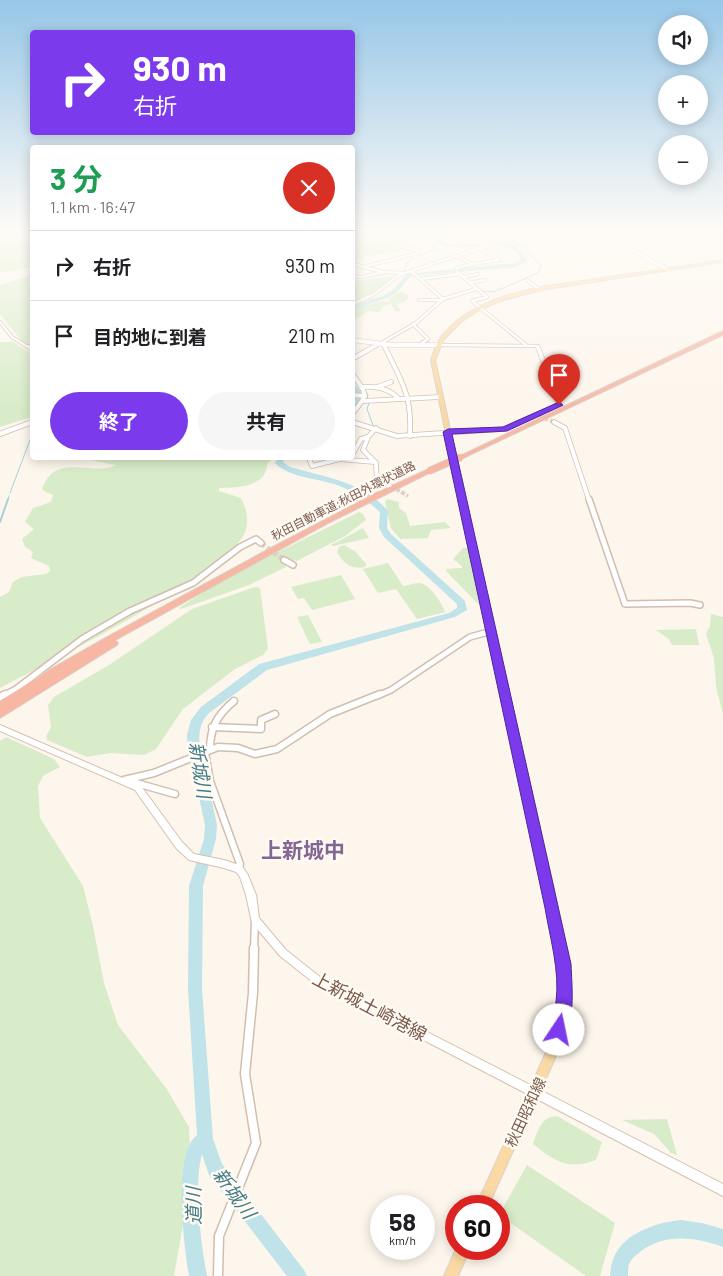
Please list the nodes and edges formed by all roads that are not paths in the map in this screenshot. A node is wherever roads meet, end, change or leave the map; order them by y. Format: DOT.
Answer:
graph roads {
  1 [pos="378,291"];
  2 [pos="433,291"];
  3 [pos="471,291"];
  4 [pos="478,291"];
  5 [pos="537,291"];
  6 [pos="419,300"];
  7 [pos="442,300"];
  8 [pos="355,303"];
  9 [pos="481,308"];
  10 [pos="0,322"];
  11 [pos="413,324"];
  12 [pos="723,333"];
  13 [pos="355,340"];
  14 [pos="381,344"];
  15 [pos="418,345"];
  16 [pos="439,345"];
  17 [pos="526,345"];
  18 [pos="30,348"];
  19 [pos="355,357"];
  20 [pos="355,378"];
  21 [pos="391,382"];
  22 [pos="361,387"];
  23 [pos="377,387"];
  24 [pos="355,395"];
  25 [pos="364,396"];
  26 [pos="440,397"];
  27 [pos="408,398"];
  28 [pos="399,399"];
  29 [pos="364,401"];
  30 [pos="355,411"];
  31 [pos="554,422"];
  32 [pos="30,423"];
  33 [pos="355,423"];
  34 [pos="376,428"];
  35 [pos="448,432"];
  36 [pos="0,434"];
  37 [pos="410,436"];
  38 [pos="368,437"];
  39 [pos="355,450"];
  40 [pos="355,459"];
  41 [pos="310,460"];
  42 [pos="336,460"];
  43 [pos="375,462"];
  44 [pos="390,486"];
  45 [pos="261,543"];
  46 [pos="284,560"];
  47 [pos="292,565"];
  48 [pos="222,578"];
  49 [pos="700,606"];
  50 [pos="492,631"];
  51 [pos="0,697"];
  52 [pos="234,701"];
  53 [pos="0,706"];
  54 [pos="0,714"];
  55 [pos="275,714"];
  56 [pos="212,727"];
  57 [pos="2,731"];
  58 [pos="206,753"];
  59 [pos="124,780"];
  60 [pos="175,794"];
  61 [pos="239,869"];
  62 [pos="255,920"];
  63 [pos="536,1092"];
  64 [pos="723,1190"];
  65 [pos="487,1195"];
  66 [pos="458,1260"];
  67 [pos="218,1276"];
  68 [pos="451,1276"];
  1 -- 8 [label="street"];
  2 -- 7 [label="street"];
  3 -- 7 [label="street"];
  4 -- 9 [label="street"];
  5 -- 9 [label="main road"];
  6 -- 7 [label="street"];
  7 -- 11 [label="street"];
  9 -- 16 [label="main road"];
  9 -- 17 [label="street"];
  10 -- 18 [label="street"];
  11 -- 14 [label="street"];
  11 -- 15 [label="street"];
  12 -- 48 [label="highway, 秋田自動車道;秋田外環状道路, bridge"];
  13 -- 14 [label="street"];
  14 -- 15 [label="street"];
  14 -- 19 [label="street"];
  14 -- 27 [label="street"];
  15 -- 16 [label="street"];
  16 -- 17 [label="street"];
  16 -- 26 [label="main road, 秋田昭和線"];
  17 -- 35 [label="street"];
  20 -- 22 [label="street"];
  21 -- 23 [label="street"];
  22 -- 23 [label="street"];
  22 -- 25 [label="street"];
  23 -- 28 [label="street"];
  24 -- 25 [label="street"];
  25 -- 29 [label="street"];
  26 -- 27 [label="street"];
  26 -- 35 [label="main road, 秋田昭和線"];
  27 -- 28 [label="street"];
  27 -- 37 [label="street"];
  28 -- 29 [label="street"];
  29 -- 30 [label="street"];
  31 -- 49 [label="street"];
  32 -- 36 [label="street"];
  33 -- 34 [label="street"];
  34 -- 37 [label="street"];
  34 -- 38 [label="street"];
  35 -- 37 [label="street"];
  35 -- 50 [label="main road, 秋田昭和線"];
  38 -- 39 [label="street"];
  38 -- 43 [label="street"];
  40 -- 43 [label="street"];
  41 -- 42 [label="street"];
  43 -- 44 [label="street"];
  45 -- 51 [label="street"];
  46 -- 47 [label="street"];
  48 -- 53 [label="highway, 秋田自動車道;秋田外環状道路"];
  48 -- 54 [label="highway, 秋田自動車道;秋田外環状道路"];
  50 -- 58 [label="street"];
  50 -- 63 [label="main road, 秋田昭和線"];
  52 -- 56 [label="street"];
  55 -- 56 [label="street"];
  56 -- 58 [label="street"];
  57 -- 59 [label="main road"];
  58 -- 59 [label="street"];
  58 -- 61 [label="street"];
  59 -- 60 [label="street"];
  59 -- 61 [label="main road"];
  61 -- 62 [label="main road, 上新城土崎港線"];
  62 -- 63 [label="main road, 上新城土崎港線"];
  62 -- 67 [label="street"];
  63 -- 64 [label="main road, 上新城土崎港線"];
  63 -- 65 [label="main road, 秋田昭和線"];
  66 -- 68 [label="main road"];
}
